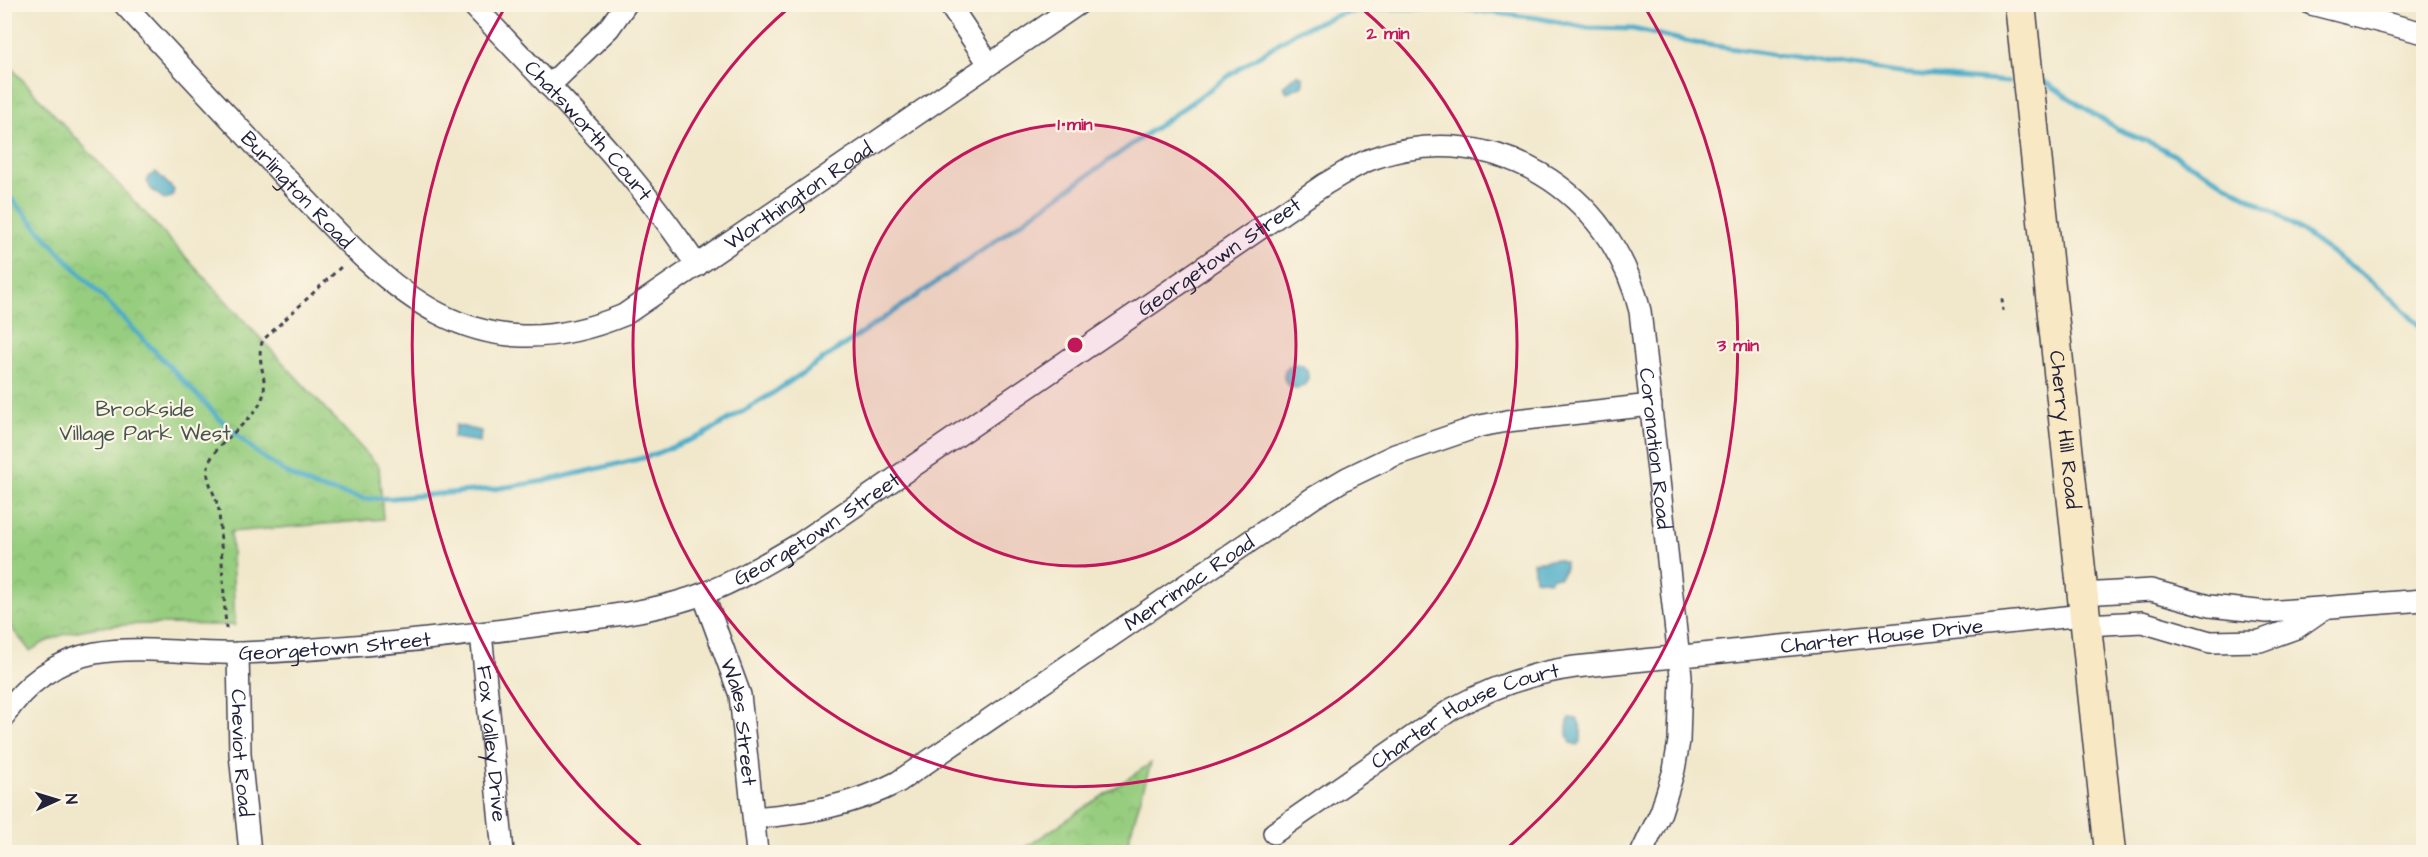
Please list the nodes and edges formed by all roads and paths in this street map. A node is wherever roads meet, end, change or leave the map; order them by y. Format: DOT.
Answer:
graph roads {
  1 [pos="124,4"];
  2 [pos="472,4"];
  3 [pos="626,4"];
  4 [pos="949,4"];
  5 [pos="1078,4"];
  6 [pos="2020,4"];
  7 [pos="2311,4"];
  8 [pos="2424,33"];
  9 [pos="989,64"];
  10 [pos="549,86"];
  11 [pos="1448,147"];
  12 [pos="356,252"];
  13 [pos="697,266"];
  14 [pos="2002,299"];
  15 [pos="2003,311"];
  16 [pos="499,334"];
  17 [pos="1650,405"];
  18 [pos="703,594"];
  19 [pos="2424,600"];
  20 [pos="2200,603"];
  21 [pos="2322,610"];
  22 [pos="2084,612"];
  23 [pos="226,629"];
  24 [pos="482,633"];
  25 [pos="2194,637"];
  26 [pos="237,653"];
  27 [pos="1679,656"];
  28 [pos="4,716"];
  29 [pos="754,818"];
  30 [pos="1274,832"];
  31 [pos="250,852"];
  32 [pos="503,852"];
  33 [pos="757,852"];
  34 [pos="1642,852"];
  35 [pos="2110,852"];
  1 -- 12 [label="street, Burlington Road"];
  2 -- 10 [label="street, Chatsworth Court"];
  3 -- 10 [label="street"];
  4 -- 9 [label="street"];
  5 -- 9 [label="street, Worthington Road"];
  6 -- 22 [label="main road, Cherry Hill Road"];
  7 -- 8 [label="street"];
  9 -- 13 [label="street, Worthington Road"];
  10 -- 13 [label="street, Chatsworth Court"];
  11 -- 17 [label="street, Coronation Road"];
  11 -- 18 [label="street, Georgetown Street"];
  12 -- 16 [label="street, Burlington Road"];
  12 -- 23 [label="path"];
  13 -- 16 [label="street, Worthington Road"];
  14 -- 15 [label="path"];
  17 -- 27 [label="street, Coronation Road"];
  17 -- 29 [label="street, Merrimac Road"];
  18 -- 24 [label="street, Georgetown Street"];
  18 -- 29 [label="street, Wales Street"];
  19 -- 21 [label="street"];
  20 -- 21 [label="street"];
  20 -- 22 [label="street"];
  20 -- 25 [label="street"];
  21 -- 25 [label="street"];
  22 -- 25 [label="street"];
  22 -- 27 [label="street, Charter House Drive"];
  22 -- 35 [label="main road, Cherry Hill Road"];
  24 -- 26 [label="street, Georgetown Street"];
  24 -- 32 [label="street, Fox Valley Drive"];
  26 -- 28 [label="street, Georgetown Street"];
  26 -- 31 [label="street, Cheviot Road"];
  27 -- 30 [label="street, Charter House Court"];
  27 -- 34 [label="street, Coronation Road"];
  29 -- 33 [label="street, Wales Street"];
}
